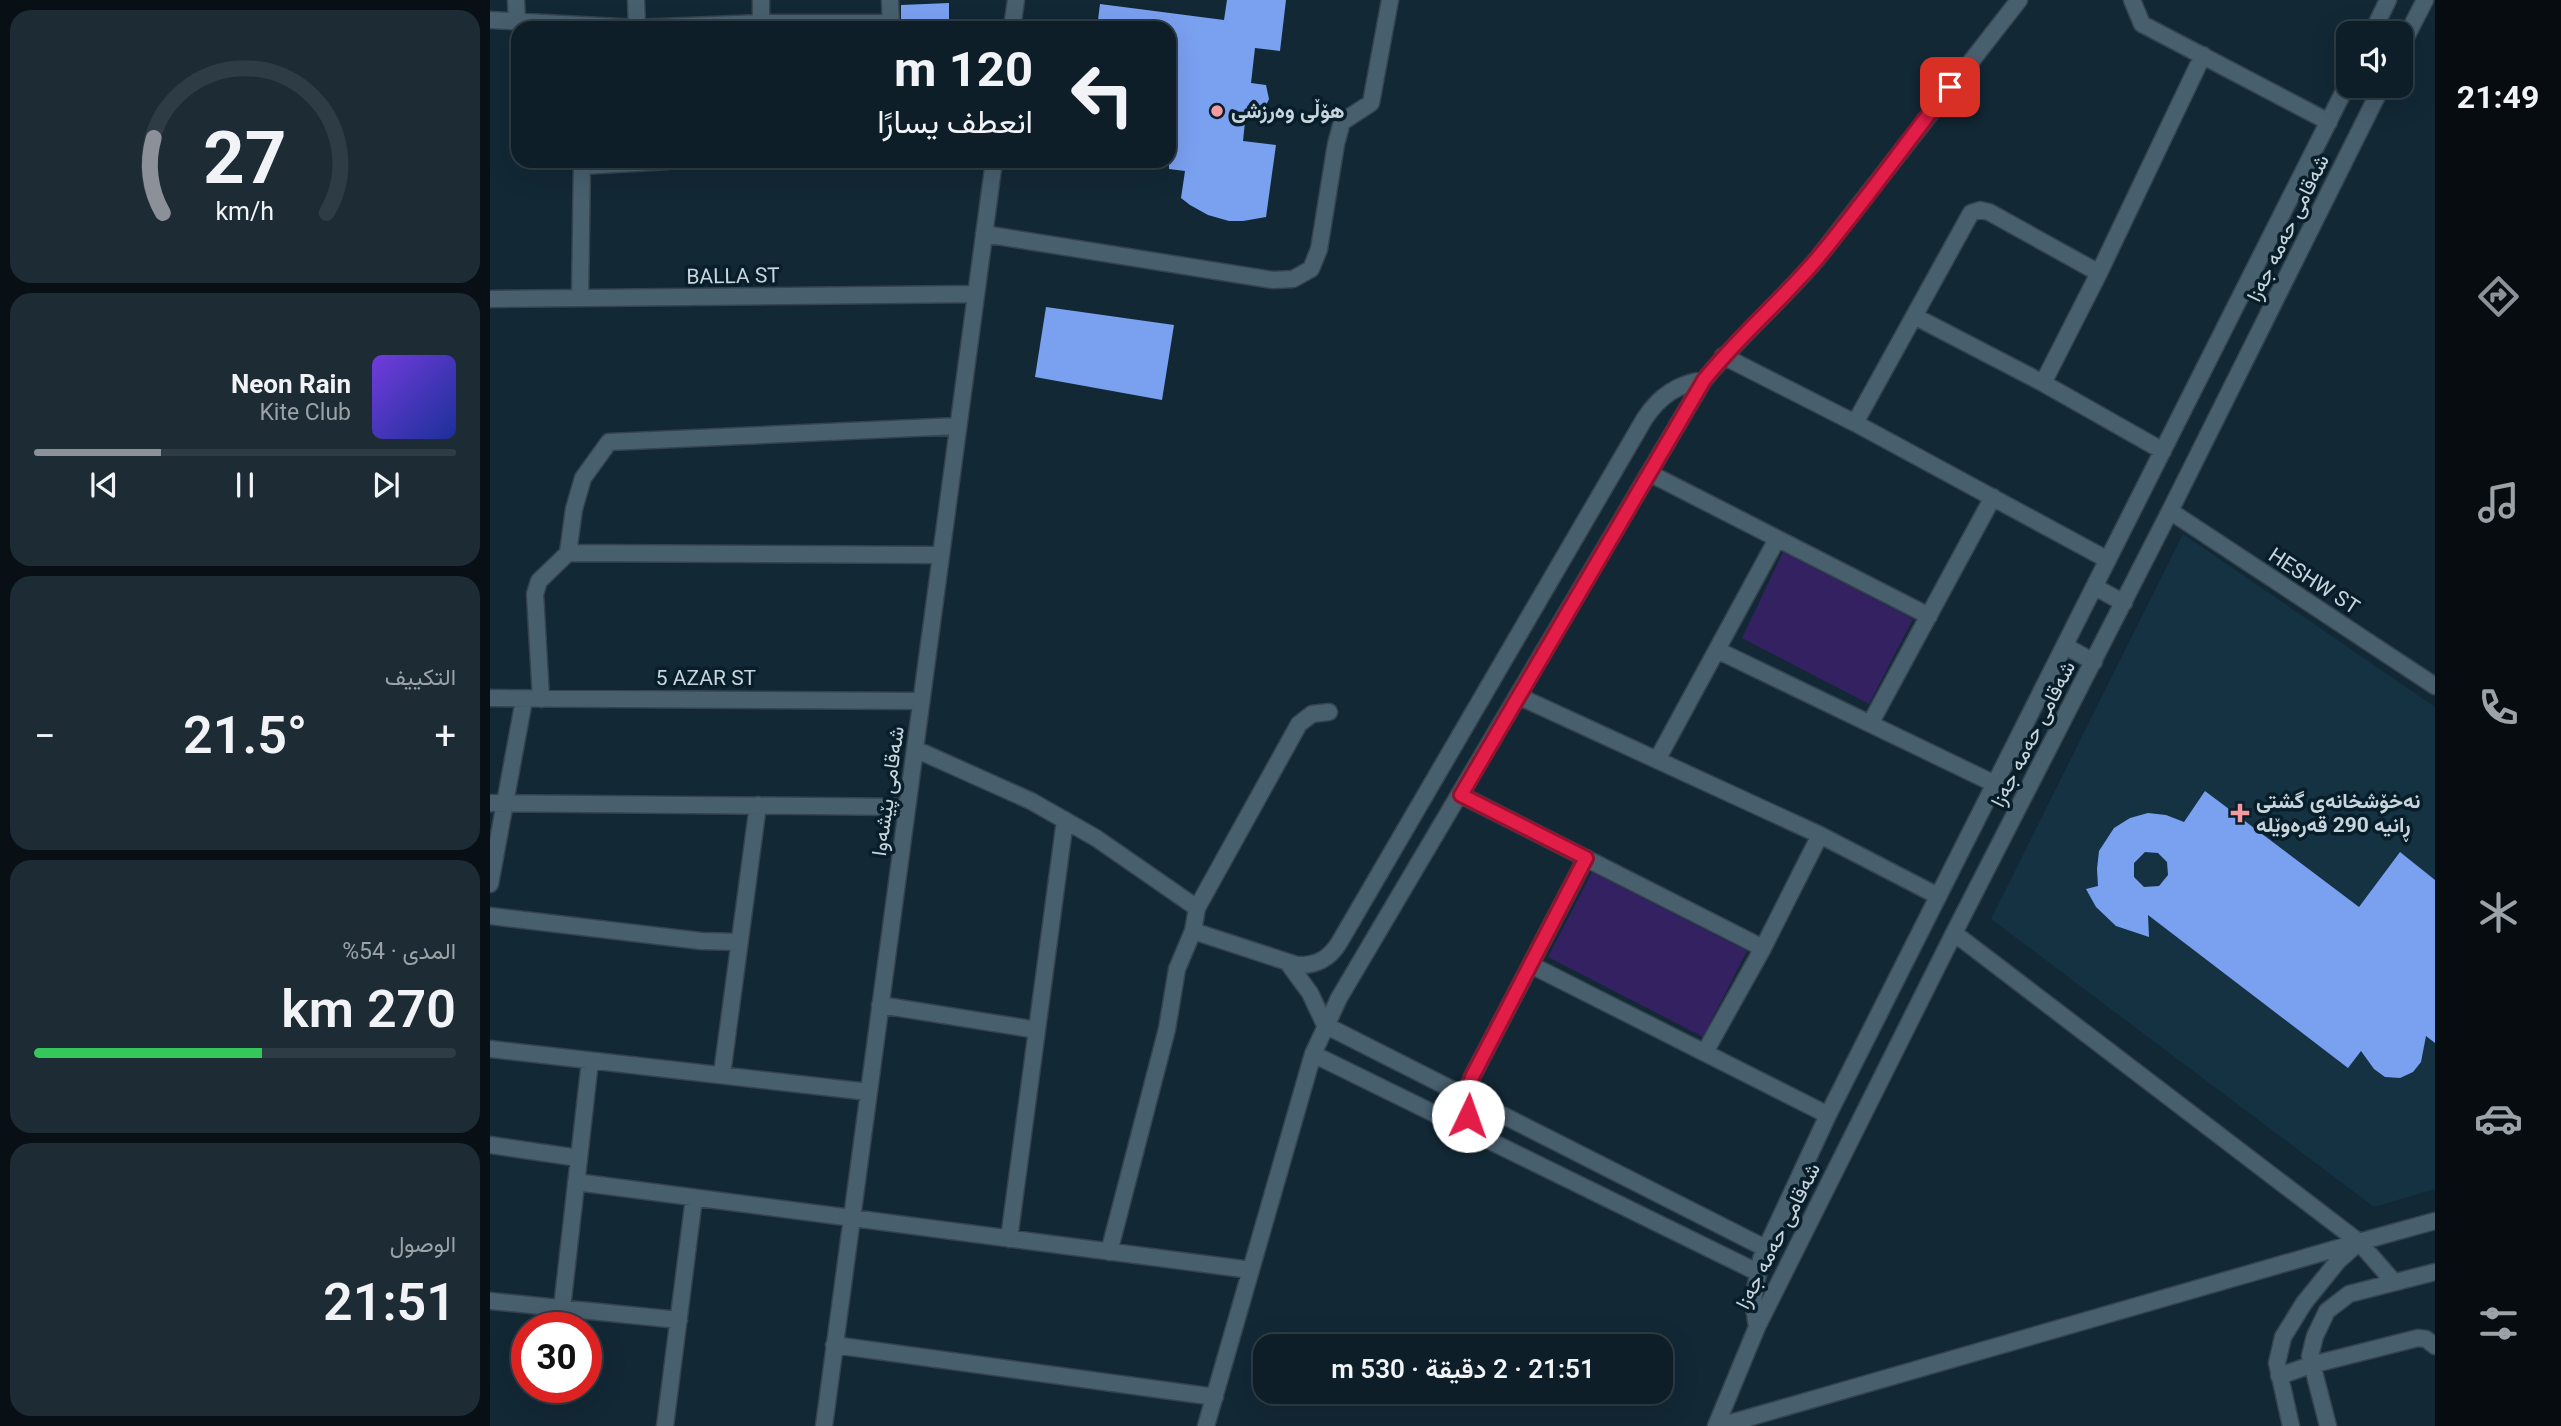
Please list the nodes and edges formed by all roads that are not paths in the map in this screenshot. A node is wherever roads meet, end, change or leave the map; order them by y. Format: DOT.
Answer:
graph roads {
  1 [pos="516,0"];
  2 [pos="636,0"];
  3 [pos="761,0"];
  4 [pos="890,0"];
  5 [pos="1016,0"];
  6 [pos="1390,0"];
  7 [pos="2019,0"];
  8 [pos="2132,0"];
  9 [pos="2388,0"];
  10 [pos="2424,0"];
  11 [pos="490,20"];
  12 [pos="520,21"];
  13 [pos="637,21"];
  14 [pos="761,21"];
  15 [pos="891,21"];
  16 [pos="1013,21"];
  17 [pos="2378,21"];
  18 [pos="2413,22"];
  19 [pos="511,23"];
  20 [pos="2203,55"];
  21 [pos="2341,98"];
  22 [pos="2376,98"];
  23 [pos="2329,122"];
  24 [pos="582,168"];
  25 [pos="993,168"];
  26 [pos="984,234"];
  27 [pos="2099,274"];
  28 [pos="976,294"];
  29 [pos="580,298"];
  30 [pos="490,299"];
  31 [pos="1914,316"];
  32 [pos="1723,356"];
  33 [pos="1704,380"];
  34 [pos="2043,383"];
  35 [pos="1855,423"];
  36 [pos="958,426"];
  37 [pos="2163,451"];
  38 [pos="1649,473"];
  39 [pos="1993,497"];
  40 [pos="2170,511"];
  41 [pos="1777,539"];
  42 [pos="568,553"];
  43 [pos="941,555"];
  44 [pos="2108,560"];
  45 [pos="2095,587"];
  46 [pos="2124,603"];
  47 [pos="1929,616"];
  48 [pos="2065,646"];
  49 [pos="1717,650"];
  50 [pos="2094,662"];
  51 [pos="2435,686"];
  52 [pos="1518,696"];
  53 [pos="490,698"];
  54 [pos="524,699"];
  55 [pos="541,699"];
  56 [pos="921,701"];
  57 [pos="1329,712"];
  58 [pos="1870,724"];
  59 [pos="915,749"];
  60 [pos="1657,760"];
  61 [pos="1995,783"];
  62 [pos="1461,795"];
  63 [pos="498,803"];
  64 [pos="758,805"];
  65 [pos="907,807"];
  66 [pos="1065,820"];
  67 [pos="1820,835"];
  68 [pos="1586,858"];
  69 [pos="490,884"];
  70 [pos="1938,896"];
  71 [pos="1197,908"];
  72 [pos="490,916"];
  73 [pos="1193,931"];
  74 [pos="1954,933"];
  75 [pos="739,942"];
  76 [pos="1763,948"];
  77 [pos="1288,963"];
  78 [pos="1531,965"];
  79 [pos="880,1005"];
  80 [pos="1325,1025"];
  81 [pos="1037,1030"];
  82 [pos="490,1049"];
  83 [pos="1705,1052"];
  84 [pos="1313,1054"];
  85 [pos="590,1060"];
  86 [pos="722,1074"];
  87 [pos="869,1092"];
  88 [pos="1467,1095"];
  89 [pos="1828,1115"];
  90 [pos="1477,1135"];
  91 [pos="490,1145"];
  92 [pos="579,1158"];
  93 [pos="576,1182"];
  94 [pos="694,1198"];
  95 [pos="852,1217"];
  96 [pos="2435,1220"];
  97 [pos="1009,1239"];
  98 [pos="2359,1242"];
  99 [pos="1765,1248"];
  100 [pos="1109,1252"];
  101 [pos="1251,1270"];
  102 [pos="1757,1272"];
  103 [pos="2435,1272"];
  104 [pos="2393,1282"];
  105 [pos="490,1301"];
  106 [pos="562,1308"];
  107 [pos="679,1320"];
  108 [pos="1757,1327"];
  109 [pos="834,1345"];
  110 [pos="2435,1346"];
  111 [pos="2311,1365"];
  112 [pos="2279,1376"];
  113 [pos="1214,1397"];
  114 [pos="665,1426"];
  115 [pos="824,1426"];
  116 [pos="1206,1426"];
  117 [pos="1718,1426"];
  118 [pos="2291,1426"];
  119 [pos="2328,1426"];
  1 -- 12 [label="street"];
  2 -- 13 [label="street"];
  3 -- 14 [label="street"];
  4 -- 15 [label="street"];
  5 -- 16 [label="street"];
  6 -- 26 [label="street"];
  7 -- 32 [label="street"];
  8 -- 20 [label="street"];
  9 -- 17 [label="street"];
  10 -- 18 [label="street"];
  11 -- 19 [label="street"];
  20 -- 23 [label="street"];
  20 -- 27 [label="street"];
  21 -- 23 [label="street, شەقامی حەمە جەزا"];
  22 -- 40 [label="street, شەقامی حەمە جەزا"];
  23 -- 37 [label="street, شەقامی حەمە جەزا"];
  24 -- 29 [label="street"];
  25 -- 26 [label="street, شەقامی پێشەوا"];
  26 -- 28 [label="street, شەقامی پێشەوا"];
  27 -- 31 [label="street"];
  27 -- 34 [label="street"];
  28 -- 29 [label="street, BALLA ST"];
  28 -- 36 [label="street, شەقامی پێشەوا"];
  29 -- 30 [label="street, BALLA ST"];
  31 -- 34 [label="street"];
  31 -- 35 [label="street"];
  32 -- 33 [label="street"];
  32 -- 35 [label="street"];
  33 -- 38 [label="street"];
  33 -- 77 [label="street"];
  34 -- 37 [label="street"];
  35 -- 39 [label="street"];
  36 -- 42 [label="street"];
  36 -- 43 [label="street, شەقامی پێشەوا"];
  37 -- 44 [label="street, شەقامی حەمە جەزا"];
  38 -- 41 [label="street"];
  38 -- 52 [label="street"];
  39 -- 44 [label="street"];
  39 -- 47 [label="street"];
  40 -- 46 [label="street, شەقامی حەمە جەزا"];
  40 -- 51 [label="street, HESHW ST"];
  41 -- 47 [label="street"];
  41 -- 49 [label="street"];
  42 -- 43 [label="street"];
  42 -- 55 [label="street"];
  43 -- 56 [label="street, شەقامی پێشەوا"];
  44 -- 45 [label="street, شەقامی حەمە جەزا"];
  45 -- 46 [label="street"];
  45 -- 48 [label="street, شەقامی حەمە جەزا"];
  46 -- 50 [label="street, شەقامی حەمە جەزا"];
  47 -- 58 [label="street"];
  48 -- 50 [label="street"];
  48 -- 61 [label="street, شەقامی حەمە جەزا"];
  49 -- 58 [label="street"];
  49 -- 60 [label="street"];
  50 -- 74 [label="street, شەقامی حەمە جەزا"];
  52 -- 60 [label="street"];
  52 -- 62 [label="street"];
  53 -- 54 [label="street, 5 AZAR ST"];
  54 -- 55 [label="street, 5 AZAR ST"];
  54 -- 63 [label="street"];
  55 -- 56 [label="street, 5 AZAR ST"];
  56 -- 59 [label="street, شەقامی پێشەوا"];
  57 -- 71 [label="street"];
  58 -- 61 [label="street"];
  59 -- 65 [label="street, شەقامی پێشەوا"];
  59 -- 66 [label="street"];
  60 -- 67 [label="street"];
  61 -- 70 [label="street, شەقامی حەمە جەزا"];
  62 -- 68 [label="street"];
  62 -- 80 [label="street"];
  63 -- 64 [label="street"];
  63 -- 69 [label="street"];
  64 -- 65 [label="street"];
  64 -- 75 [label="street"];
  65 -- 79 [label="street, شەقامی پێشەوا"];
  66 -- 71 [label="street"];
  66 -- 81 [label="street"];
  67 -- 70 [label="street"];
  67 -- 76 [label="street"];
  68 -- 76 [label="street"];
  68 -- 78 [label="street"];
  70 -- 89 [label="street, شەقامی حەمە جەزا"];
  71 -- 73 [label="street"];
  72 -- 75 [label="street"];
  73 -- 77 [label="street"];
  73 -- 100 [label="street"];
  74 -- 98 [label="street"];
  74 -- 108 [label="street, شەقامی حەمە جەزا"];
  75 -- 86 [label="street"];
  76 -- 83 [label="street"];
  77 -- 80 [label="street"];
  78 -- 83 [label="street"];
  78 -- 88 [label="street"];
  79 -- 81 [label="street"];
  79 -- 87 [label="street, شەقامی پێشەوا"];
  80 -- 84 [label="street"];
  80 -- 88 [label="street"];
  81 -- 97 [label="street"];
  82 -- 85 [label="street"];
  83 -- 89 [label="street"];
  84 -- 90 [label="street"];
  84 -- 101 [label="street"];
  85 -- 86 [label="street"];
  85 -- 92 [label="street"];
  86 -- 87 [label="street"];
  87 -- 95 [label="street, شەقامی پێشەوا"];
  88 -- 90 [label="street"];
  88 -- 99 [label="street"];
  89 -- 99 [label="street, شەقامی حەمە جەزا"];
  90 -- 102 [label="street"];
  91 -- 92 [label="street"];
  92 -- 93 [label="street"];
  93 -- 94 [label="street"];
  93 -- 106 [label="street"];
  94 -- 95 [label="street"];
  94 -- 107 [label="street"];
  95 -- 97 [label="street"];
  95 -- 109 [label="street, شەقامی پێشەوا"];
  96 -- 98 [label="street"];
  97 -- 100 [label="street"];
  98 -- 104 [label="street"];
  98 -- 112 [label="street"];
  98 -- 117 [label="street"];
  99 -- 102 [label="street, شەقامی حەمە جەزا"];
  100 -- 101 [label="street"];
  101 -- 113 [label="street"];
  102 -- 108 [label="street, شەقامی حەمە جەزا"];
  103 -- 104 [label="street"];
  104 -- 111 [label="street"];
  105 -- 106 [label="street"];
  106 -- 107 [label="street"];
  107 -- 114 [label="street"];
  108 -- 117 [label="street"];
  109 -- 113 [label="street"];
  109 -- 115 [label="street, شەقامی پێشەوا"];
  110 -- 111 [label="street"];
  111 -- 112 [label="street"];
  111 -- 119 [label="street"];
  112 -- 118 [label="street"];
  113 -- 116 [label="street"];
}
